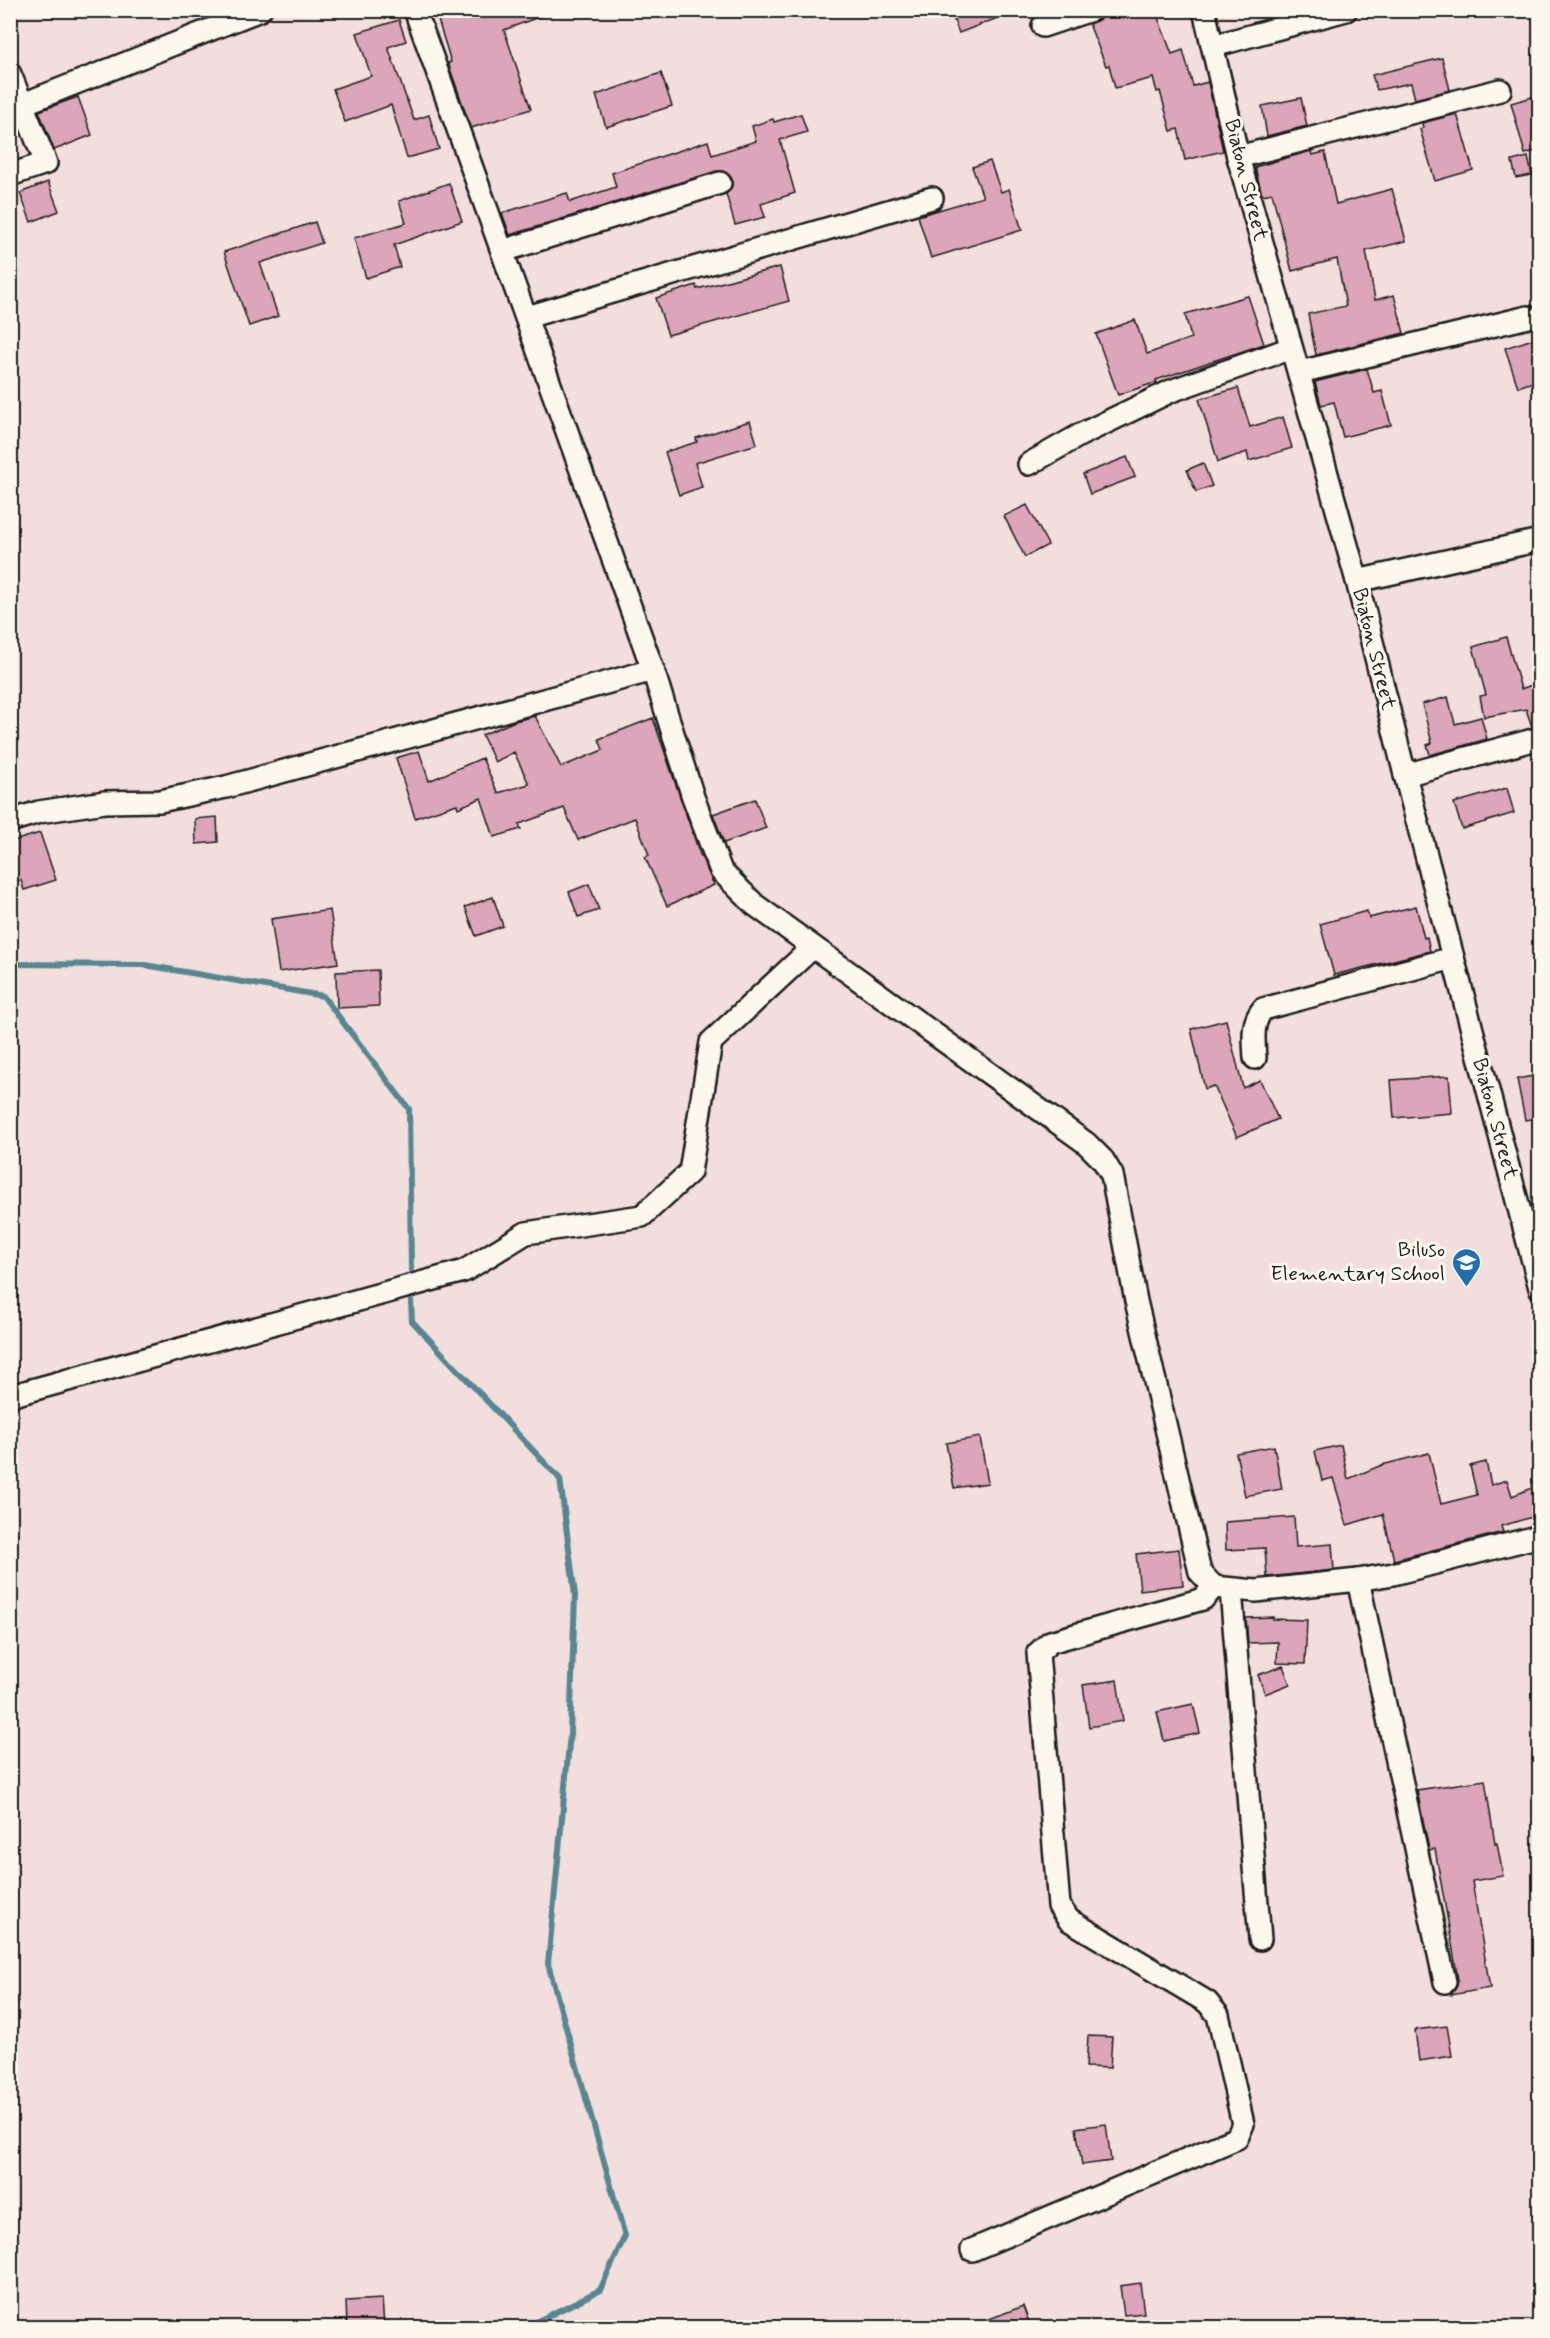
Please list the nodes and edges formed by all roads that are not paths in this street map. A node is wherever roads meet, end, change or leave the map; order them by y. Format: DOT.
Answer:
graph roads {
  1 [pos="261,10"];
  2 [pos="415,10"];
  3 [pos="1091,10"];
  4 [pos="1204,10"];
  5 [pos="1346,10"];
  6 [pos="1043,26"];
  7 [pos="1213,46"];
  8 [pos="10,74"];
  9 [pos="1500,90"];
  10 [pos="23,105"];
  11 [pos="1238,157"];
  12 [pos="10,175"];
  13 [pos="720,183"];
  14 [pos="932,198"];
  15 [pos="503,250"];
  16 [pos="527,317"];
  17 [pos="1528,317"];
  18 [pos="1291,348"];
  19 [pos="1300,372"];
  20 [pos="1029,464"];
  21 [pos="1539,540"];
  22 [pos="1357,581"];
  23 [pos="653,670"];
  24 [pos="1539,738"];
  25 [pos="1405,775"];
  26 [pos="10,821"];
  27 [pos="813,947"];
  28 [pos="1453,958"];
  29 [pos="1255,1058"];
  30 [pos="1539,1288"];
  31 [pos="10,1396"];
  32 [pos="1539,1536"];
  33 [pos="1358,1580"];
  34 [pos="1222,1589"];
  35 [pos="1260,1938"];
  36 [pos="1445,1982"];
  37 [pos="972,2250"];
  1 -- 10 [label="street"];
  2 -- 15 [label="street"];
  3 -- 6 [label="street"];
  4 -- 7 [label="street, Biaton Street"];
  5 -- 7 [label="street"];
  7 -- 11 [label="street, Biaton Street"];
  8 -- 10 [label="street"];
  9 -- 11 [label="street"];
  10 -- 12 [label="street"];
  11 -- 18 [label="street, Biaton Street"];
  13 -- 15 [label="street"];
  14 -- 16 [label="street"];
  15 -- 16 [label="street"];
  16 -- 23 [label="street"];
  17 -- 19 [label="street"];
  18 -- 19 [label="street, Biaton Street"];
  18 -- 20 [label="street"];
  19 -- 22 [label="street, Biaton Street"];
  21 -- 22 [label="street"];
  22 -- 25 [label="street, Biaton Street"];
  23 -- 26 [label="street"];
  23 -- 27 [label="street"];
  24 -- 25 [label="street"];
  25 -- 28 [label="street, Biaton Street"];
  27 -- 31 [label="street"];
  27 -- 34 [label="street"];
  28 -- 29 [label="street"];
  28 -- 30 [label="street, Biaton Street"];
  32 -- 33 [label="street"];
  33 -- 34 [label="street"];
  33 -- 36 [label="street"];
  34 -- 35 [label="street"];
  34 -- 37 [label="street"];
}
